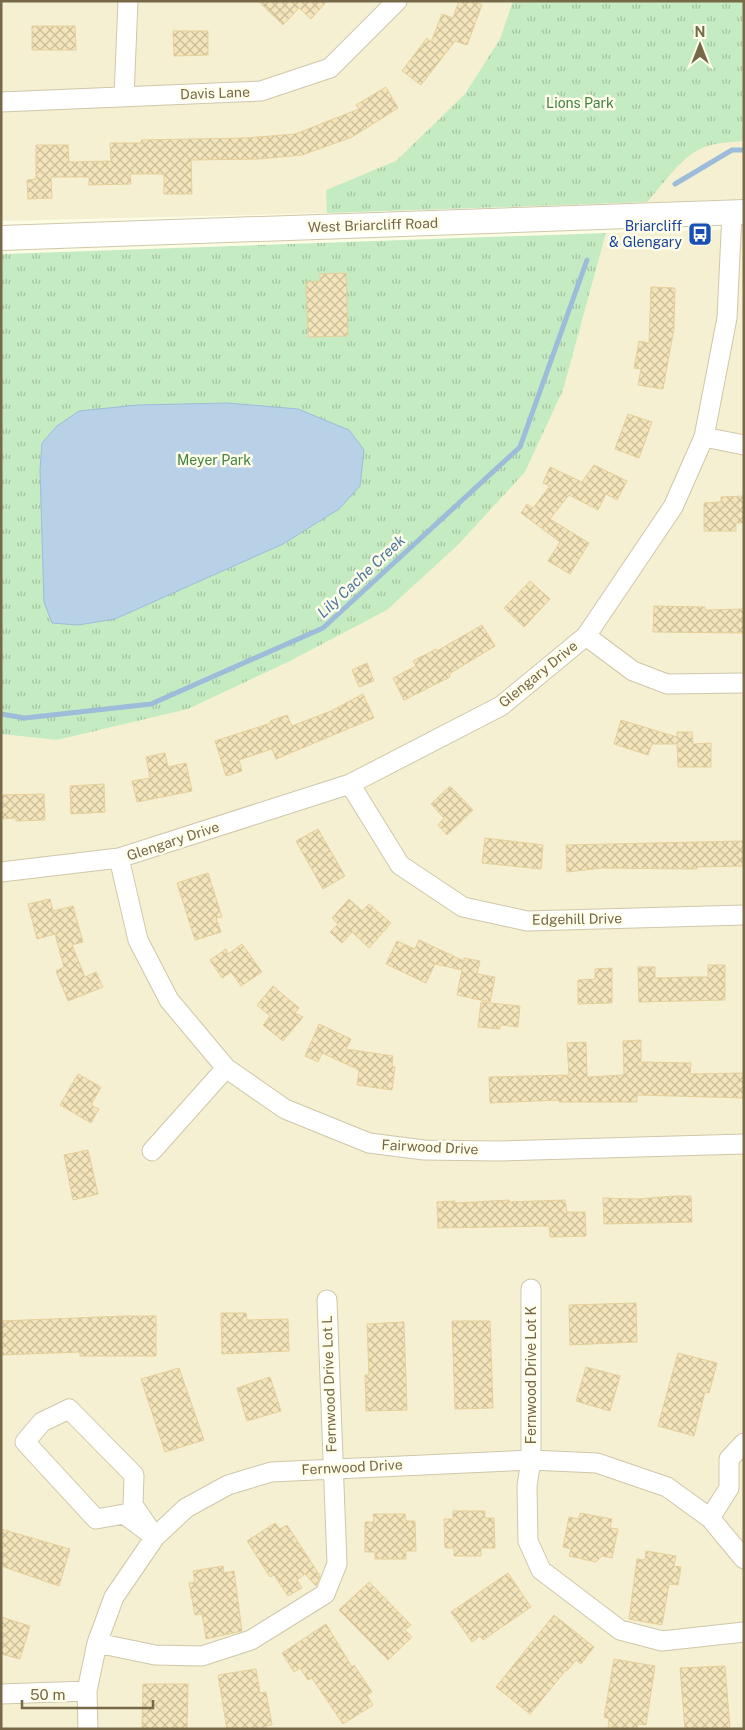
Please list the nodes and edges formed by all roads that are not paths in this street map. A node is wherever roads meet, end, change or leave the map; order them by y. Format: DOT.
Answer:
graph roads {
  1 [pos="128,1"];
  2 [pos="397,1"];
  3 [pos="124,96"];
  4 [pos="1,102"];
  5 [pos="738,213"];
  6 [pos="1,238"];
  7 [pos="704,437"];
  8 [pos="744,445"];
  9 [pos="586,636"];
  10 [pos="744,683"];
  11 [pos="350,784"];
  12 [pos="119,858"];
  13 [pos="1,872"];
  14 [pos="744,915"];
  15 [pos="226,1068"];
  16 [pos="744,1144"];
  17 [pos="152,1152"];
  18 [pos="531,1289"];
  19 [pos="326,1300"];
  20 [pos="744,1443"];
  21 [pos="531,1460"];
  22 [pos="332,1467"];
  23 [pos="744,1496"];
  24 [pos="710,1518"];
  25 [pos="155,1537"];
  26 [pos="744,1560"];
  27 [pos="744,1632"];
  28 [pos="97,1643"];
  29 [pos="87,1691"];
  30 [pos="1,1694"];
  31 [pos="88,1729"];
  1 -- 3 [label="street"];
  2 -- 3 [label="street, Davis Lane"];
  3 -- 4 [label="street, Davis Lane"];
  5 -- 6 [label="street, West Briarcliff Road"];
  5 -- 7 [label="street, Glengary Drive"];
  7 -- 8 [label="street"];
  7 -- 9 [label="street, Glengary Drive"];
  9 -- 10 [label="street"];
  9 -- 11 [label="street, Glengary Drive"];
  11 -- 12 [label="street, Glengary Drive"];
  11 -- 14 [label="street, Edgehill Drive"];
  12 -- 13 [label="street, Glengary Drive"];
  12 -- 15 [label="street, Fairwood Drive"];
  15 -- 16 [label="street, Fairwood Drive"];
  15 -- 17 [label="street"];
  18 -- 21 [label="street, Fernwood Drive Lot K"];
  19 -- 22 [label="street, Fernwood Drive Lot L"];
  20 -- 24 [label="street"];
  21 -- 22 [label="street, Fernwood Drive"];
  21 -- 24 [label="street, Fernwood Drive"];
  21 -- 27 [label="street, Fernwood Drive Lot K"];
  22 -- 25 [label="street, Fernwood Drive"];
  22 -- 28 [label="street, Fernwood Drive Lot L"];
  23 -- 24 [label="street"];
  24 -- 26 [label="street, Fernwood Drive"];
  25 -- 25 [label="street"];
  25 -- 28 [label="street, Fernwood Drive"];
  28 -- 29 [label="street, Fernwood Drive"];
  29 -- 30 [label="street"];
  29 -- 31 [label="street, Fernwood Drive"];
}
